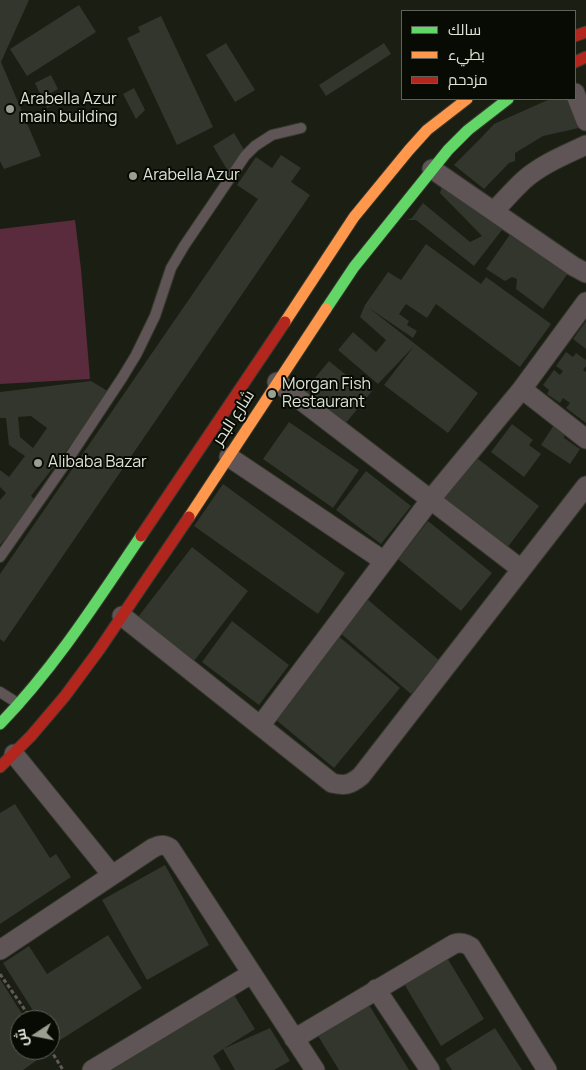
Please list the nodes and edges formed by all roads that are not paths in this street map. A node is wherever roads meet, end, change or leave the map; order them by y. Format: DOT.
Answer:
graph roads {
  1 [pos="576,96"];
  2 [pos="466,100"];
  3 [pos="507,100"];
  4 [pos="586,121"];
  5 [pos="301,128"];
  6 [pos="586,145"];
  7 [pos="432,169"];
  8 [pos="494,212"];
  9 [pos="586,273"];
  10 [pos="586,302"];
  11 [pos="277,382"];
  12 [pos="522,389"];
  13 [pos="586,439"];
  14 [pos="228,457"];
  15 [pos="189,479"];
  16 [pos="586,486"];
  17 [pos="208,489"];
  18 [pos="431,499"];
  19 [pos="156,515"];
  20 [pos="179,530"];
  21 [pos="0,557"];
  22 [pos="384,561"];
  23 [pos="521,569"];
  24 [pos="122,616"];
  25 [pos="0,692"];
  26 [pos="20,704"];
  27 [pos="0,724"];
  28 [pos="260,726"];
  29 [pos="14,754"];
  30 [pos="0,767"];
  31 [pos="112,875"];
  32 [pos="0,950"];
  33 [pos="251,974"];
  34 [pos="376,989"];
  35 [pos="294,1039"];
  36 [pos="313,1069"];
  37 [pos="92,1070"];
  38 [pos="430,1070"];
  39 [pos="547,1070"];
  1 -- 4 [label="street"];
  2 -- 15 [label="main road, شارع البحر"];
  3 -- 7 [label="main road, شارع البحر"];
  5 -- 21 [label="lane"];
  6 -- 8 [label="street"];
  7 -- 8 [label="street"];
  7 -- 11 [label="main road, شارع البحر"];
  8 -- 9 [label="street"];
  10 -- 12 [label="street"];
  11 -- 14 [label="main road, شارع البحر"];
  11 -- 18 [label="street"];
  12 -- 13 [label="street"];
  12 -- 18 [label="street"];
  14 -- 17 [label="main road, شارع البحر"];
  14 -- 22 [label="street"];
  15 -- 17 [label="main road"];
  15 -- 19 [label="main road, شارع البحر"];
  16 -- 23 [label="street"];
  17 -- 20 [label="main road, شارع البحر"];
  18 -- 22 [label="street"];
  18 -- 23 [label="street"];
  19 -- 20 [label="main road"];
  19 -- 26 [label="main road, شارع البحر"];
  20 -- 24 [label="main road, شارع البحر"];
  22 -- 28 [label="street"];
  23 -- 28 [label="street"];
  24 -- 28 [label="street"];
  24 -- 29 [label="main road, شارع البحر"];
  25 -- 26 [label="lane"];
  26 -- 27 [label="main road, شارع البحر"];
  29 -- 30 [label="main road, شارع البحر"];
  29 -- 31 [label="street"];
  31 -- 32 [label="street"];
  31 -- 33 [label="street"];
  33 -- 35 [label="street"];
  33 -- 37 [label="street"];
  34 -- 35 [label="street"];
  34 -- 38 [label="street"];
  34 -- 39 [label="street"];
  35 -- 36 [label="street"];
}
